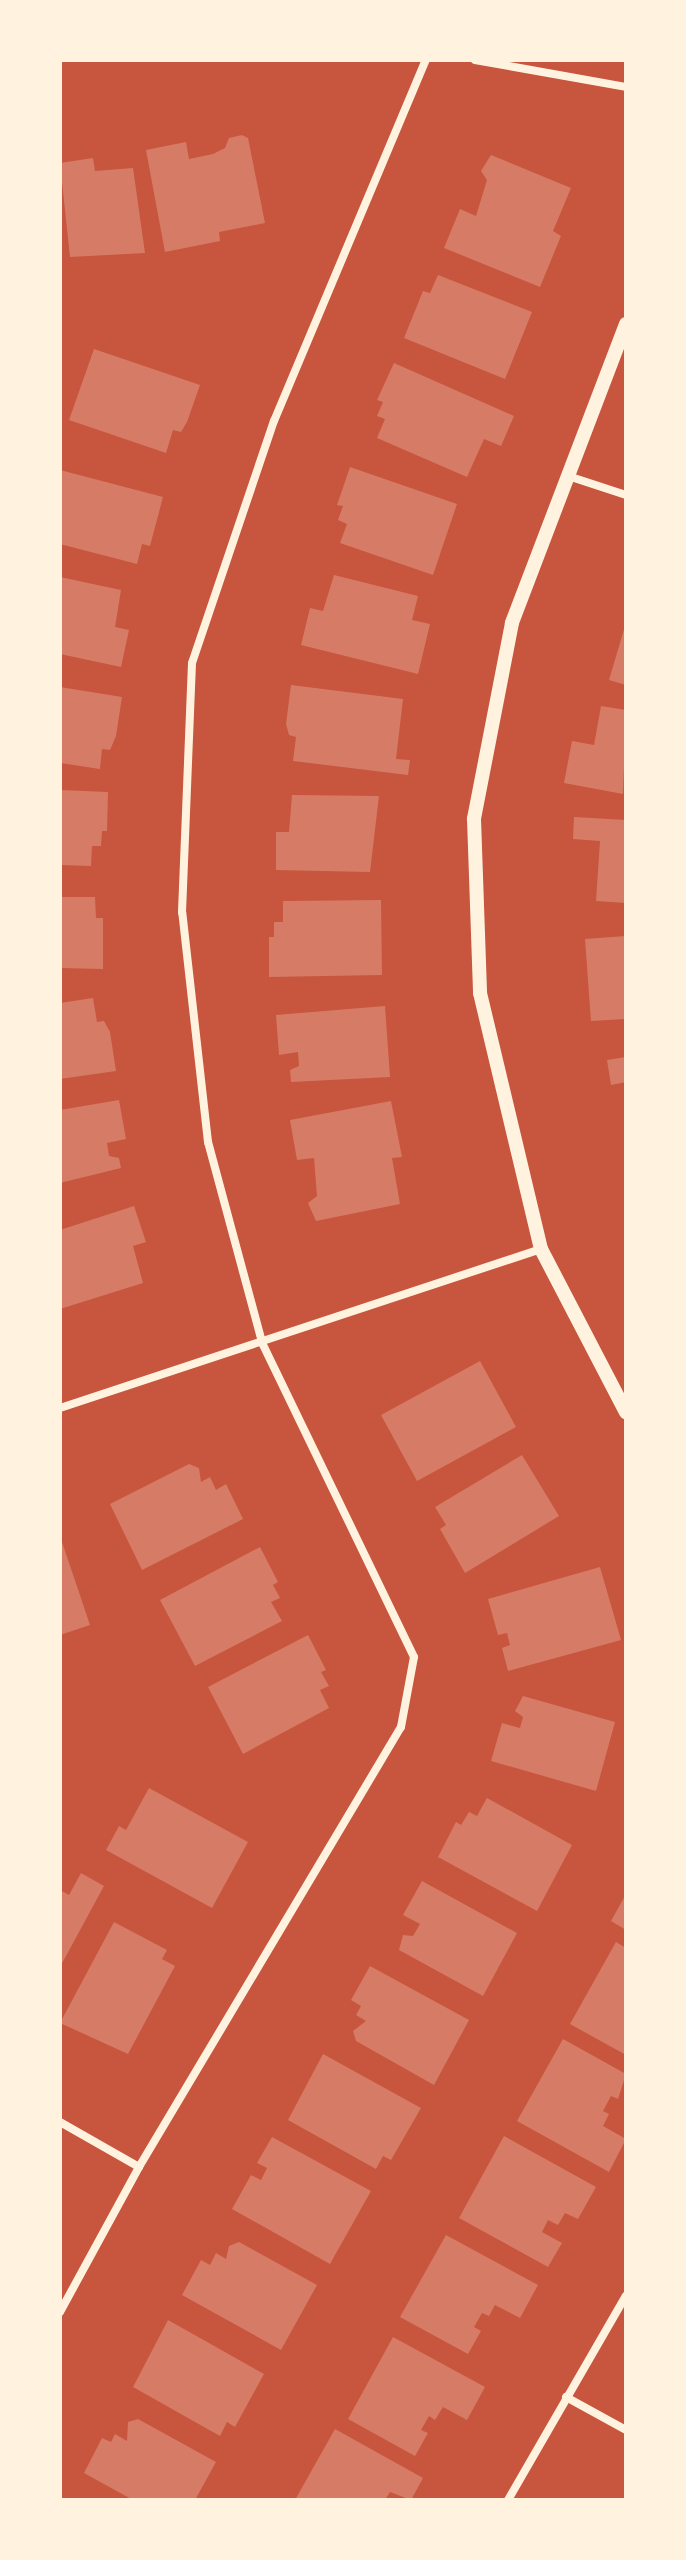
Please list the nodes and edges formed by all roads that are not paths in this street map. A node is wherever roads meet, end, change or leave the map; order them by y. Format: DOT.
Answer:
graph roads {
  1 [pos="426,60"];
  2 [pos="475,60"];
  3 [pos="626,87"];
  4 [pos="626,324"];
  5 [pos="568,476"];
  6 [pos="626,495"];
  7 [pos="541,1249"];
  8 [pos="262,1342"];
  9 [pos="60,1408"];
  10 [pos="626,1412"];
  11 [pos="60,2122"];
  12 [pos="139,2167"];
  13 [pos="626,2296"];
  14 [pos="60,2312"];
  15 [pos="566,2397"];
  16 [pos="626,2430"];
  17 [pos="508,2500"];
  1 -- 8 [label="street"];
  2 -- 3 [label="street"];
  4 -- 5 [label="street"];
  5 -- 6 [label="street"];
  5 -- 7 [label="street"];
  7 -- 8 [label="street"];
  7 -- 10 [label="street"];
  8 -- 9 [label="street"];
  8 -- 12 [label="street"];
  11 -- 12 [label="street"];
  12 -- 14 [label="street"];
  13 -- 15 [label="street"];
  15 -- 16 [label="street"];
  15 -- 17 [label="street"];
}
